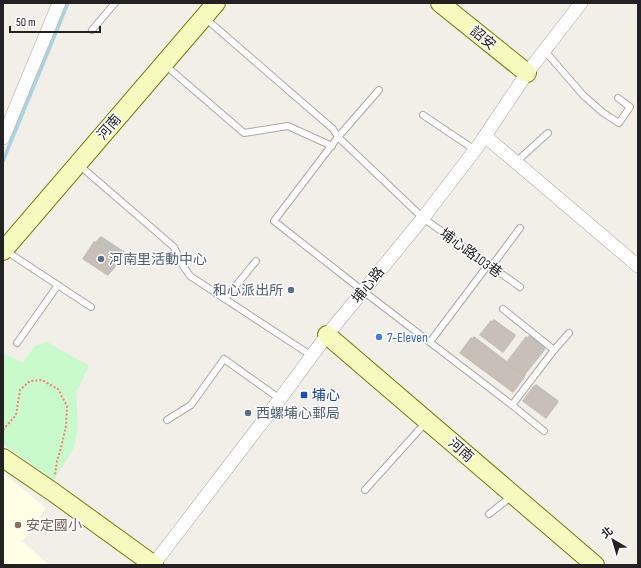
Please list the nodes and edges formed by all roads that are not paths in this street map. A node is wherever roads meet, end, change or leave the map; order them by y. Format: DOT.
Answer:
graph roads {
  1 [pos="59,3"];
  2 [pos="115,3"];
  3 [pos="216,3"];
  4 [pos="443,4"];
  5 [pos="577,6"];
  6 [pos="204,17"];
  7 [pos="92,30"];
  8 [pos="544,50"];
  9 [pos="164,64"];
  10 [pos="527,73"];
  11 [pos="379,90"];
  12 [pos="618,98"];
  13 [pos="424,115"];
  14 [pos="548,133"];
  15 [pos="485,136"];
  16 [pos="338,137"];
  17 [pos="3,138"];
  18 [pos="332,146"];
  19 [pos="475,150"];
  20 [pos="516,162"];
  21 [pos="78,164"];
  22 [pos="423,218"];
  23 [pos="520,228"];
  24 [pos="4,251"];
  25 [pos="256,261"];
  26 [pos="490,266"];
  27 [pos="638,266"];
  28 [pos="58,285"];
  29 [pos="520,287"];
  30 [pos="363,291"];
  31 [pos="225,299"];
  32 [pos="91,307"];
  33 [pos="503,309"];
  34 [pos="569,333"];
  35 [pos="327,335"];
  36 [pos="430,342"];
  37 [pos="17,344"];
  38 [pos="554,350"];
  39 [pos="312,357"];
  40 [pos="280,400"];
  41 [pos="512,405"];
  42 [pos="167,420"];
  43 [pos="427,421"];
  44 [pos="544,431"];
  45 [pos="3,458"];
  46 [pos="365,490"];
  47 [pos="513,495"];
  48 [pos="489,514"];
  49 [pos="154,565"];
  50 [pos="595,565"];
  1 -- 17 [label="street"];
  2 -- 7 [label="lane"];
  3 -- 6 [label="street, 河南"];
  4 -- 10 [label="street, 詔安"];
  5 -- 8 [label="street, 埔心路"];
  6 -- 9 [label="street, 河南"];
  6 -- 16 [label="lane, 埔心路103巷"];
  8 -- 10 [label="street, 埔心路"];
  8 -- 12 [label="lane"];
  9 -- 18 [label="lane"];
  9 -- 21 [label="street, 河南"];
  10 -- 15 [label="street, 埔心路"];
  11 -- 16 [label="lane"];
  13 -- 19 [label="lane"];
  14 -- 20 [label="lane"];
  15 -- 19 [label="street, 埔心路"];
  15 -- 20 [label="street"];
  16 -- 18 [label="lane"];
  16 -- 22 [label="lane, 埔心路103巷"];
  18 -- 30 [label="lane"];
  19 -- 22 [label="street, 埔心路"];
  20 -- 27 [label="street"];
  21 -- 24 [label="street, 河南"];
  21 -- 31 [label="lane"];
  22 -- 26 [label="lane, 埔心路103巷"];
  22 -- 30 [label="street, 埔心路"];
  23 -- 26 [label="lane"];
  24 -- 28 [label="lane"];
  25 -- 31 [label="lane"];
  26 -- 29 [label="lane, 埔心路103巷"];
  26 -- 36 [label="lane"];
  28 -- 32 [label="lane"];
  28 -- 37 [label="lane"];
  30 -- 35 [label="street, 埔心路"];
  30 -- 36 [label="lane"];
  31 -- 39 [label="lane"];
  33 -- 38 [label="lane"];
  34 -- 38 [label="lane"];
  35 -- 39 [label="street, 埔心路"];
  35 -- 43 [label="street, 河南"];
  36 -- 41 [label="lane"];
  38 -- 41 [label="lane"];
  39 -- 40 [label="street, 埔心路"];
  40 -- 42 [label="lane"];
  40 -- 49 [label="street, 埔心路"];
  41 -- 44 [label="lane"];
  43 -- 46 [label="lane"];
  43 -- 47 [label="street, 河南"];
  45 -- 49 [label="street"];
  47 -- 48 [label="lane"];
  47 -- 50 [label="street, 河南"];
}
